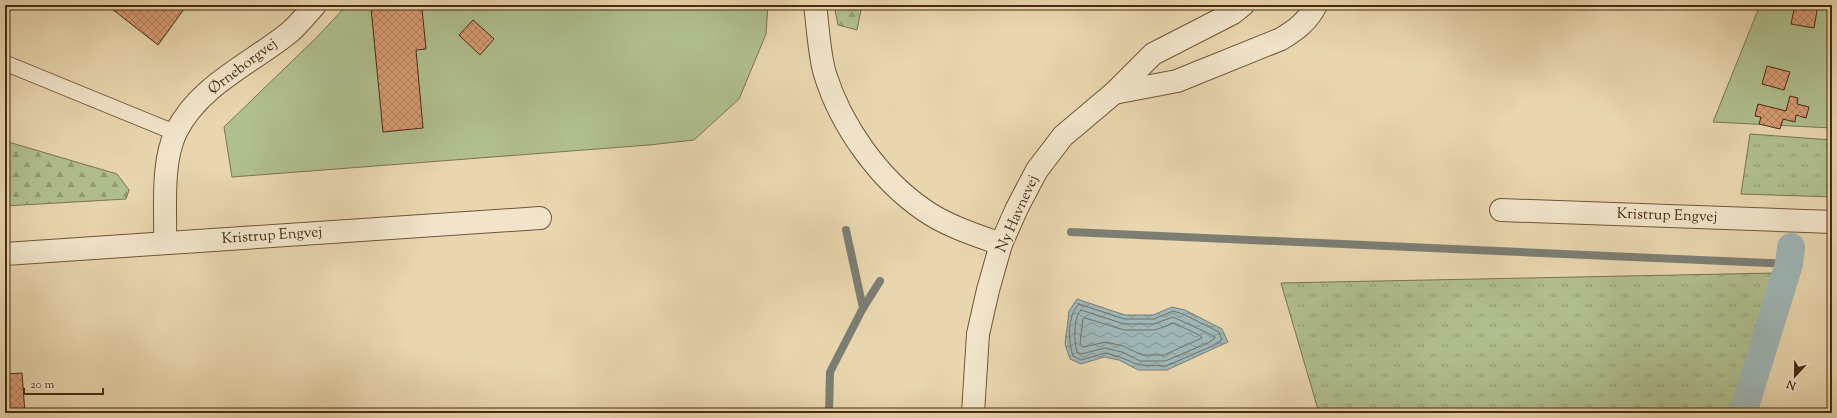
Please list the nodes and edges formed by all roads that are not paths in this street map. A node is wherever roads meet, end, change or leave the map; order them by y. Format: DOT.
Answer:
graph roads {
  1 [pos="315,5"];
  2 [pos="815,5"];
  3 [pos="1243,5"];
  4 [pos="1316,5"];
  5 [pos="5,63"];
  6 [pos="1114,93"];
  7 [pos="176,132"];
  8 [pos="1501,210"];
  9 [pos="540,218"];
  10 [pos="1832,222"];
  11 [pos="165,243"];
  12 [pos="1001,244"];
  13 [pos="5,254"];
  14 [pos="973,413"];
  1 -- 7 [label="street, Ørneborgvej"];
  2 -- 12 [label="street"];
  3 -- 6 [label="street, Ny Havnevej"];
  4 -- 6 [label="street"];
  5 -- 7 [label="lane"];
  6 -- 12 [label="street, Ny Havnevej"];
  7 -- 11 [label="street, Ørneborgvej"];
  8 -- 10 [label="street, Kristrup Engvej"];
  9 -- 11 [label="street, Kristrup Engvej"];
  11 -- 13 [label="street, Kristrup Engvej"];
  12 -- 14 [label="street, Ny Havnevej"];
}
